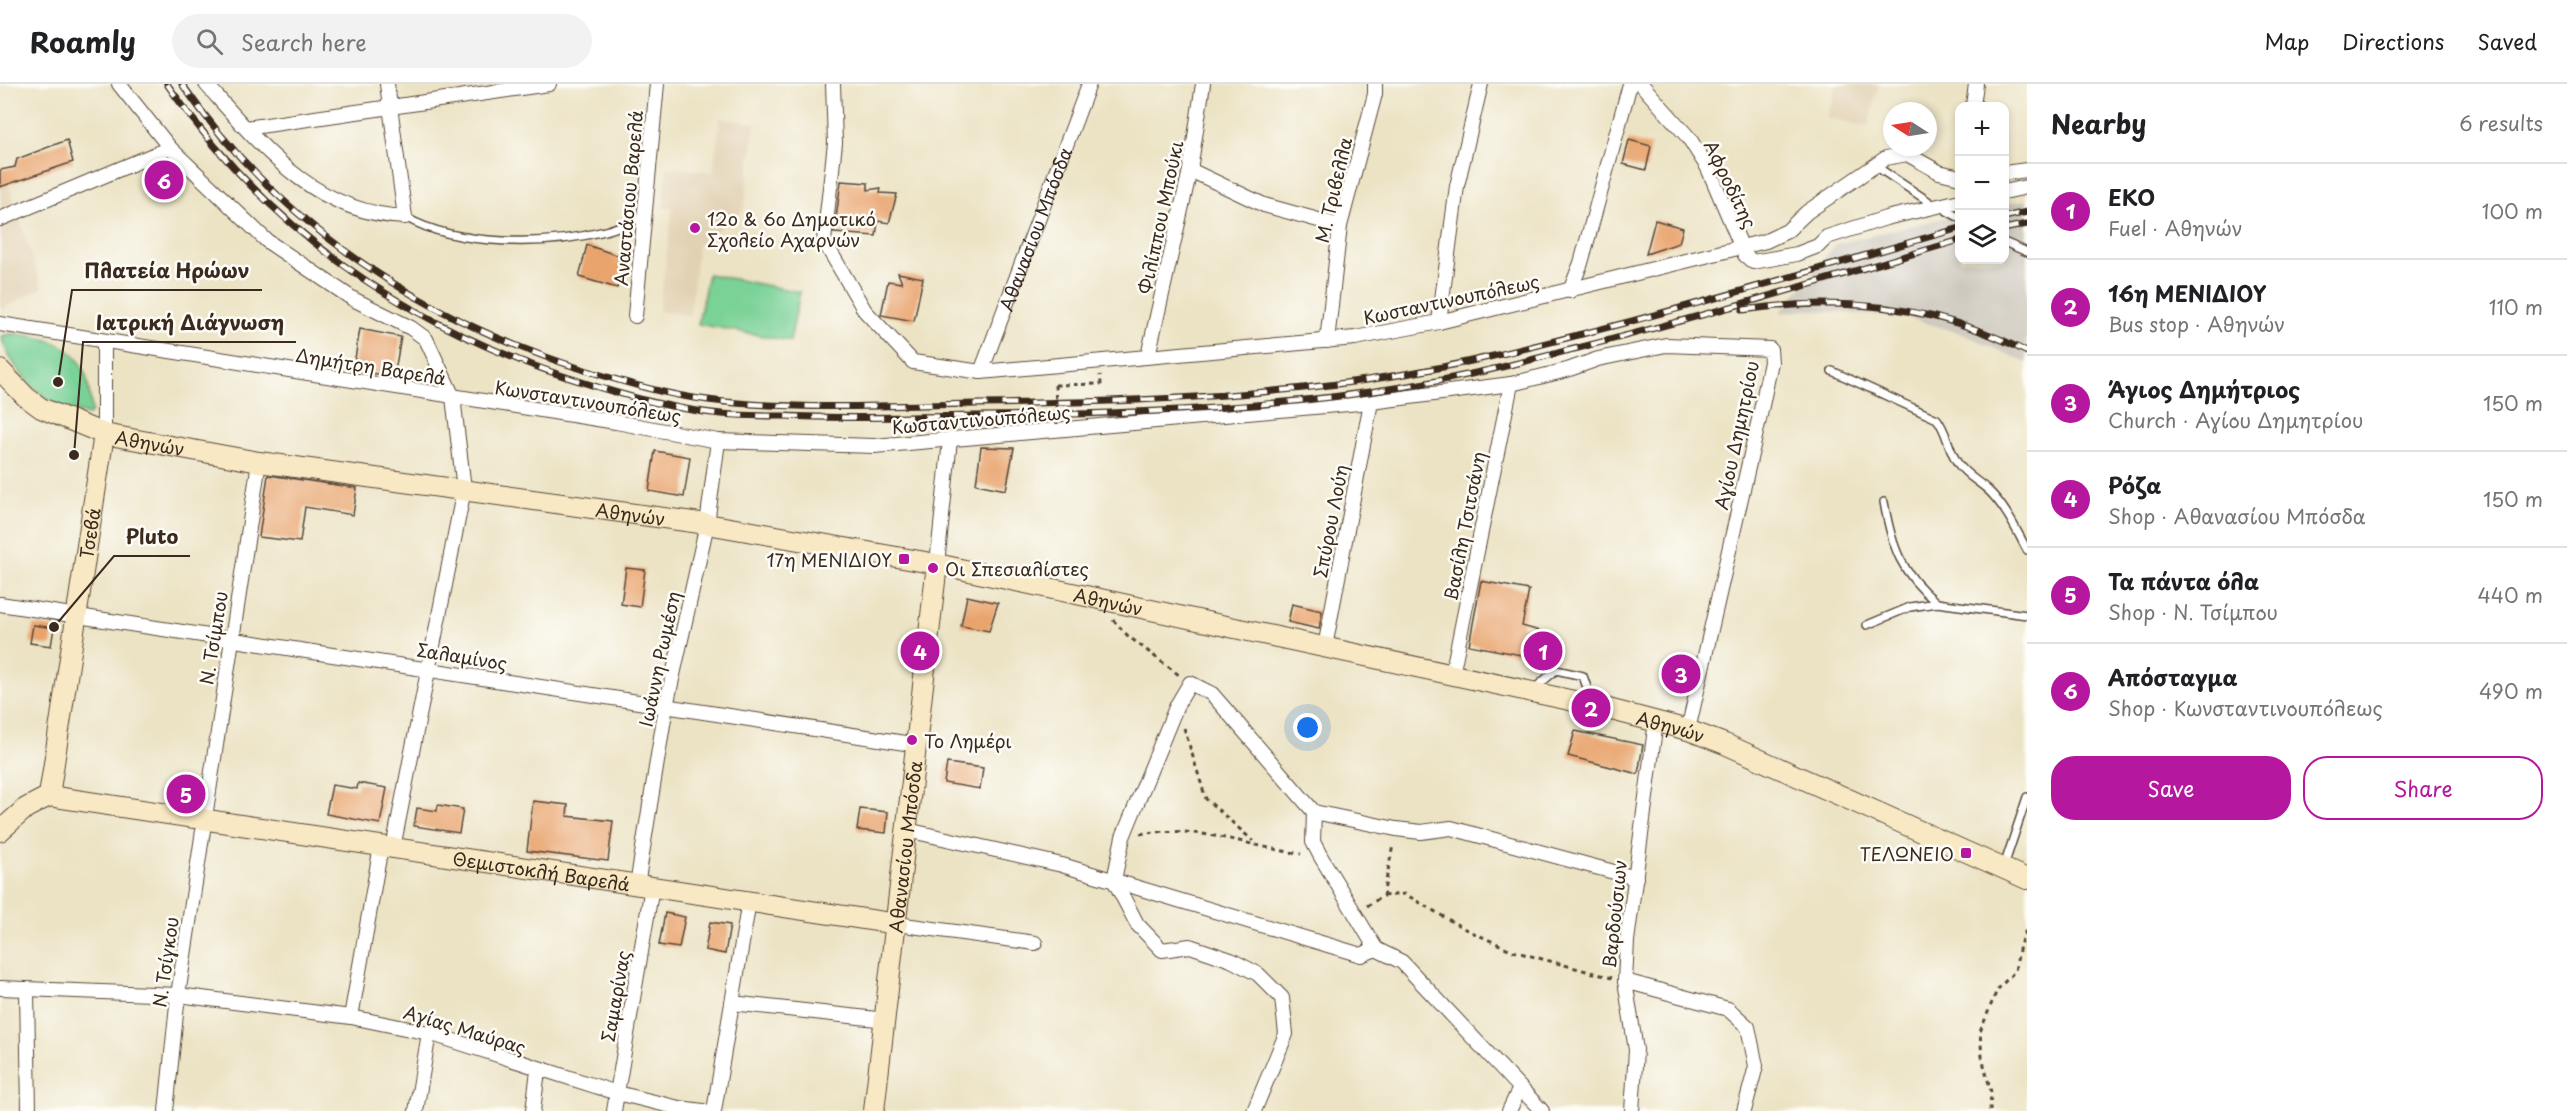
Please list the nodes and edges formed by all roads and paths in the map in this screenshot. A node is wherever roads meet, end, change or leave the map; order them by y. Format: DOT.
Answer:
graph roads {
  1 [pos="119,84"];
  2 [pos="206,84"];
  3 [pos="387,84"];
  4 [pos="546,84"];
  5 [pos="657,84"];
  6 [pos="833,84"];
  7 [pos="1089,84"];
  8 [pos="1203,84"];
  9 [pos="1375,84"];
  10 [pos="1481,84"];
  11 [pos="1629,84"];
  12 [pos="1641,84"];
  13 [pos="1976,84"];
  14 [pos="1973,102"];
  15 [pos="391,107"];
  16 [pos="246,128"];
  17 [pos="170,148"];
  18 [pos="1874,165"];
  19 [pos="1190,170"];
  20 [pos="2027,170"];
  21 [pos="2009,172"];
  22 [pos="1955,176"];
  23 [pos="2027,187"];
  24 [pos="2009,191"];
  25 [pos="1928,201"];
  26 [pos="1955,202"];
  27 [pos="1947,212"];
  28 [pos="644,215"];
  29 [pos="1955,216"];
  30 [pos="405,217"];
  31 [pos="0,219"];
  32 [pos="1340,226"];
  33 [pos="2009,244"];
  34 [pos="1740,246"];
  35 [pos="2027,252"];
  36 [pos="1570,291"];
  37 [pos="635,316"];
  38 [pos="1439,322"];
  39 [pos="0,324"];
  40 [pos="104,342"];
  41 [pos="1327,342"];
  42 [pos="1148,356"];
  43 [pos="0,370"];
  44 [pos="1567,370"];
  45 [pos="1832,371"];
  46 [pos="981,372"];
  47 [pos="1101,384"];
  48 [pos="1511,384"];
  49 [pos="453,397"];
  50 [pos="1371,402"];
  51 [pos="1057,424"];
  52 [pos="104,434"];
  53 [pos="950,440"];
  54 [pos="718,441"];
  55 [pos="259,462"];
  56 [pos="464,489"];
  57 [pos="1884,502"];
  58 [pos="707,524"];
  59 [pos="2027,549"];
  60 [pos="937,564"];
  61 [pos="1103,600"];
  62 [pos="1938,603"];
  63 [pos="0,604"];
  64 [pos="2027,615"];
  65 [pos="76,616"];
  66 [pos="1867,625"];
  67 [pos="230,640"];
  68 [pos="1325,647"];
  69 [pos="429,668"];
  70 [pos="1452,675"];
  71 [pos="1190,684"];
  72 [pos="1177,705"];
  73 [pos="666,706"];
  74 [pos="1656,721"];
  75 [pos="1688,730"];
  76 [pos="918,745"];
  77 [pos="49,796"];
  78 [pos="2027,797"];
  79 [pos="1314,812"];
  80 [pos="204,819"];
  81 [pos="1,828"];
  82 [pos="1396,829"];
  83 [pos="907,830"];
  84 [pos="1123,837"];
  85 [pos="1254,842"];
  86 [pos="387,847"];
  87 [pos="1321,857"];
  88 [pos="2003,868"];
  89 [pos="1636,878"];
  90 [pos="2027,879"];
  91 [pos="1114,880"];
  92 [pos="644,886"];
  93 [pos="1383,896"];
  94 [pos="749,902"];
  95 [pos="1355,914"];
  96 [pos="897,924"];
  97 [pos="2027,927"];
  98 [pos="1035,943"];
  99 [pos="1376,949"];
  100 [pos="1625,981"];
  101 [pos="0,988"];
  102 [pos="27,990"];
  103 [pos="178,994"];
  104 [pos="732,1003"];
  105 [pos="351,1017"];
  106 [pos="886,1020"];
  107 [pos="429,1033"];
  108 [pos="538,1070"];
  109 [pos="1520,1088"];
  110 [pos="617,1093"];
  111 [pos="29,1111"];
  112 [pos="166,1111"];
  113 [pos="417,1111"];
  114 [pos="533,1111"];
  115 [pos="614,1111"];
  116 [pos="703,1111"];
  117 [pos="714,1111"];
  118 [pos="874,1111"];
  119 [pos="1254,1111"];
  120 [pos="1509,1111"];
  121 [pos="1542,1111"];
  122 [pos="1632,1111"];
  123 [pos="1744,1111"];
  124 [pos="1990,1111"];
  1 -- 17 [label="street"];
  2 -- 16 [label="street"];
  3 -- 15 [label="street"];
  4 -- 15 [label="street"];
  5 -- 28 [label="street, Αναστάσιου Βαρελά"];
  6 -- 46 [label="street, Κωσταντινουπόλεως"];
  7 -- 46 [label="street, Αθανασίου Μπόσδα"];
  8 -- 19 [label="street, Φιλίππου Μπούκι"];
  9 -- 32 [label="street, Μ. Τριβελλα"];
  10 -- 38 [label="street"];
  11 -- 36 [label="street"];
  12 -- 34 [label="street, Αφροδίτης"];
  13 -- 14 [label="street"];
  15 -- 16 [label="street"];
  15 -- 30 [label="street"];
  16 -- 30 [label="street"];
  17 -- 31 [label="street"];
  17 -- 49 [label="street"];
  18 -- 22 [label="street, Κωσταντινουπόλεως"];
  18 -- 25 [label="lane"];
  18 -- 34 [label="street, Κωσταντινουπόλεως"];
  19 -- 32 [label="street"];
  19 -- 42 [label="street, Φιλίππου Μπούκι"];
  20 -- 21 [label="street"];
  23 -- 24 [label="street"];
  26 -- 34 [label="street"];
  27 -- 29 [label="lane"];
  28 -- 30 [label="lane"];
  28 -- 37 [label="street, Αναστάσιου Βαρελά"];
  32 -- 41 [label="street, Μ. Τριβελλα"];
  33 -- 35 [label="lane"];
  34 -- 36 [label="street, Κωσταντινουπόλεως"];
  36 -- 38 [label="street, Κωσταντινουπόλεως"];
  38 -- 41 [label="street, Κωσταντινουπόλεως"];
  39 -- 40 [label="street, Δημήτρη Βαρελά"];
  40 -- 49 [label="street, Δημήτρη Βαρελά"];
  40 -- 52 [label="street, Τσεβά"];
  41 -- 42 [label="street, Κωσταντινουπόλεως"];
  42 -- 46 [label="street, Κωσταντινουπόλεως"];
  43 -- 52 [label="main road, Αθηνών"];
  44 -- 48 [label="street, Κωσταντινουπόλεως"];
  44 -- 75 [label="street, Αγίου Δημητρίου"];
  45 -- 59 [label="lane"];
  47 -- 51 [label="path, bridge"];
  48 -- 50 [label="street, Κωσταντινουπόλεως"];
  48 -- 70 [label="street, Βασίλη Τσιτσάνη"];
  49 -- 54 [label="street, Κωνσταντινουπόλεως"];
  49 -- 56 [label="street"];
  50 -- 53 [label="street, Κωσταντινουπόλεως"];
  50 -- 68 [label="street, Σπύρου Λούη"];
  52 -- 55 [label="main road, Αθηνών"];
  52 -- 65 [label="main road, Τσεβά"];
  53 -- 54 [label="street, Κωσταντινουπόλεως"];
  53 -- 60 [label="street, Αθανασίου Μπόσδα"];
  54 -- 58 [label="street, Ιωάννη Ρωμέση"];
  55 -- 56 [label="main road, Αθηνών"];
  55 -- 67 [label="street, N. Τσίμπου"];
  56 -- 58 [label="main road, Αθηνών"];
  56 -- 69 [label="street"];
  57 -- 62 [label="lane"];
  58 -- 60 [label="main road, Αθηνών"];
  58 -- 73 [label="street, Ιωάννη Ρωμέση"];
  60 -- 61 [label="main road, Αθηνών"];
  60 -- 76 [label="main road, Αθανασίου Μπόσδα"];
  61 -- 68 [label="main road, Αθηνών"];
  61 -- 71 [label="path"];
  62 -- 64 [label="lane"];
  62 -- 66 [label="lane"];
  63 -- 65 [label="street, Σαλαμίνος"];
  65 -- 67 [label="street, Σαλαμίνος"];
  65 -- 77 [label="main road, Τσεβά"];
  67 -- 69 [label="street, Σαλαμίνος"];
  67 -- 80 [label="street, N. Τσίμπου"];
  68 -- 70 [label="main road, Αθηνών"];
  69 -- 73 [label="street, Σαλαμίνος"];
  69 -- 86 [label="street"];
  70 -- 74 [label="main road, Αθηνών"];
  71 -- 72 [label="street"];
  71 -- 79 [label="street"];
  72 -- 84 [label="street"];
  72 -- 85 [label="path"];
  73 -- 76 [label="street, Σαλαμίνος"];
  73 -- 92 [label="street, Ιωάννη Ρωμέση"];
  74 -- 75 [label="main road, Αθηνών"];
  74 -- 89 [label="street, Βαρδούσιων"];
  75 -- 88 [label="main road, Αθηνών"];
  76 -- 83 [label="main road, Αθανασίου Μπόσδα"];
  77 -- 80 [label="main road, Θεμιστοκλή Βαρελά"];
  77 -- 81 [label="main road"];
  78 -- 88 [label="lane"];
  79 -- 82 [label="street"];
  79 -- 87 [label="street"];
  80 -- 86 [label="main road, Θεμιστοκλή Βαρελά"];
  80 -- 103 [label="street, Ν. Τσίγκου"];
  82 -- 89 [label="street"];
  82 -- 93 [label="path"];
  83 -- 91 [label="street"];
  83 -- 96 [label="main road, Αθανασίου Μπόσδα"];
  84 -- 85 [label="path"];
  84 -- 91 [label="street"];
  85 -- 87 [label="path"];
  86 -- 92 [label="main road, Θεμιστοκλή Βαρελά"];
  86 -- 105 [label="street"];
  87 -- 95 [label="street"];
  88 -- 90 [label="main road, Αθηνών"];
  89 -- 100 [label="street, Βαρδούσιων"];
  91 -- 99 [label="street"];
  91 -- 119 [label="street"];
  92 -- 94 [label="main road, Θεμιστοκλή Βαρελά"];
  92 -- 110 [label="street, Σαμαρίνας"];
  93 -- 95 [label="path"];
  93 -- 100 [label="path"];
  94 -- 96 [label="main road, Θεμιστοκλή Βαρελά"];
  94 -- 104 [label="street"];
  95 -- 99 [label="street"];
  96 -- 98 [label="street, Θεμιστοκλή Βαρελά"];
  96 -- 106 [label="main road, Αθανασίου Μπόσδα"];
  97 -- 124 [label="path"];
  99 -- 109 [label="street"];
  100 -- 122 [label="street, Βαρδούσιων"];
  100 -- 123 [label="street"];
  101 -- 102 [label="street, Αγίας Μαύρας"];
  102 -- 103 [label="street, Αγίας Μαύρας"];
  102 -- 111 [label="street"];
  103 -- 105 [label="street, Αγίας Μαύρας"];
  103 -- 112 [label="street, Ν. Τσίγκου"];
  104 -- 106 [label="street"];
  104 -- 117 [label="street"];
  105 -- 107 [label="street, Αγίας Μαύρας"];
  106 -- 118 [label="main road, Αθανασίου Μπόσδα"];
  107 -- 108 [label="street, Αγίας Μαύρας"];
  107 -- 113 [label="street"];
  108 -- 110 [label="street, Αγίας Μαύρας"];
  108 -- 114 [label="street"];
  109 -- 120 [label="street"];
  109 -- 121 [label="street"];
  110 -- 115 [label="street, Σαμαρίνας"];
  110 -- 116 [label="street, Αγίας Μαύρας"];
}
